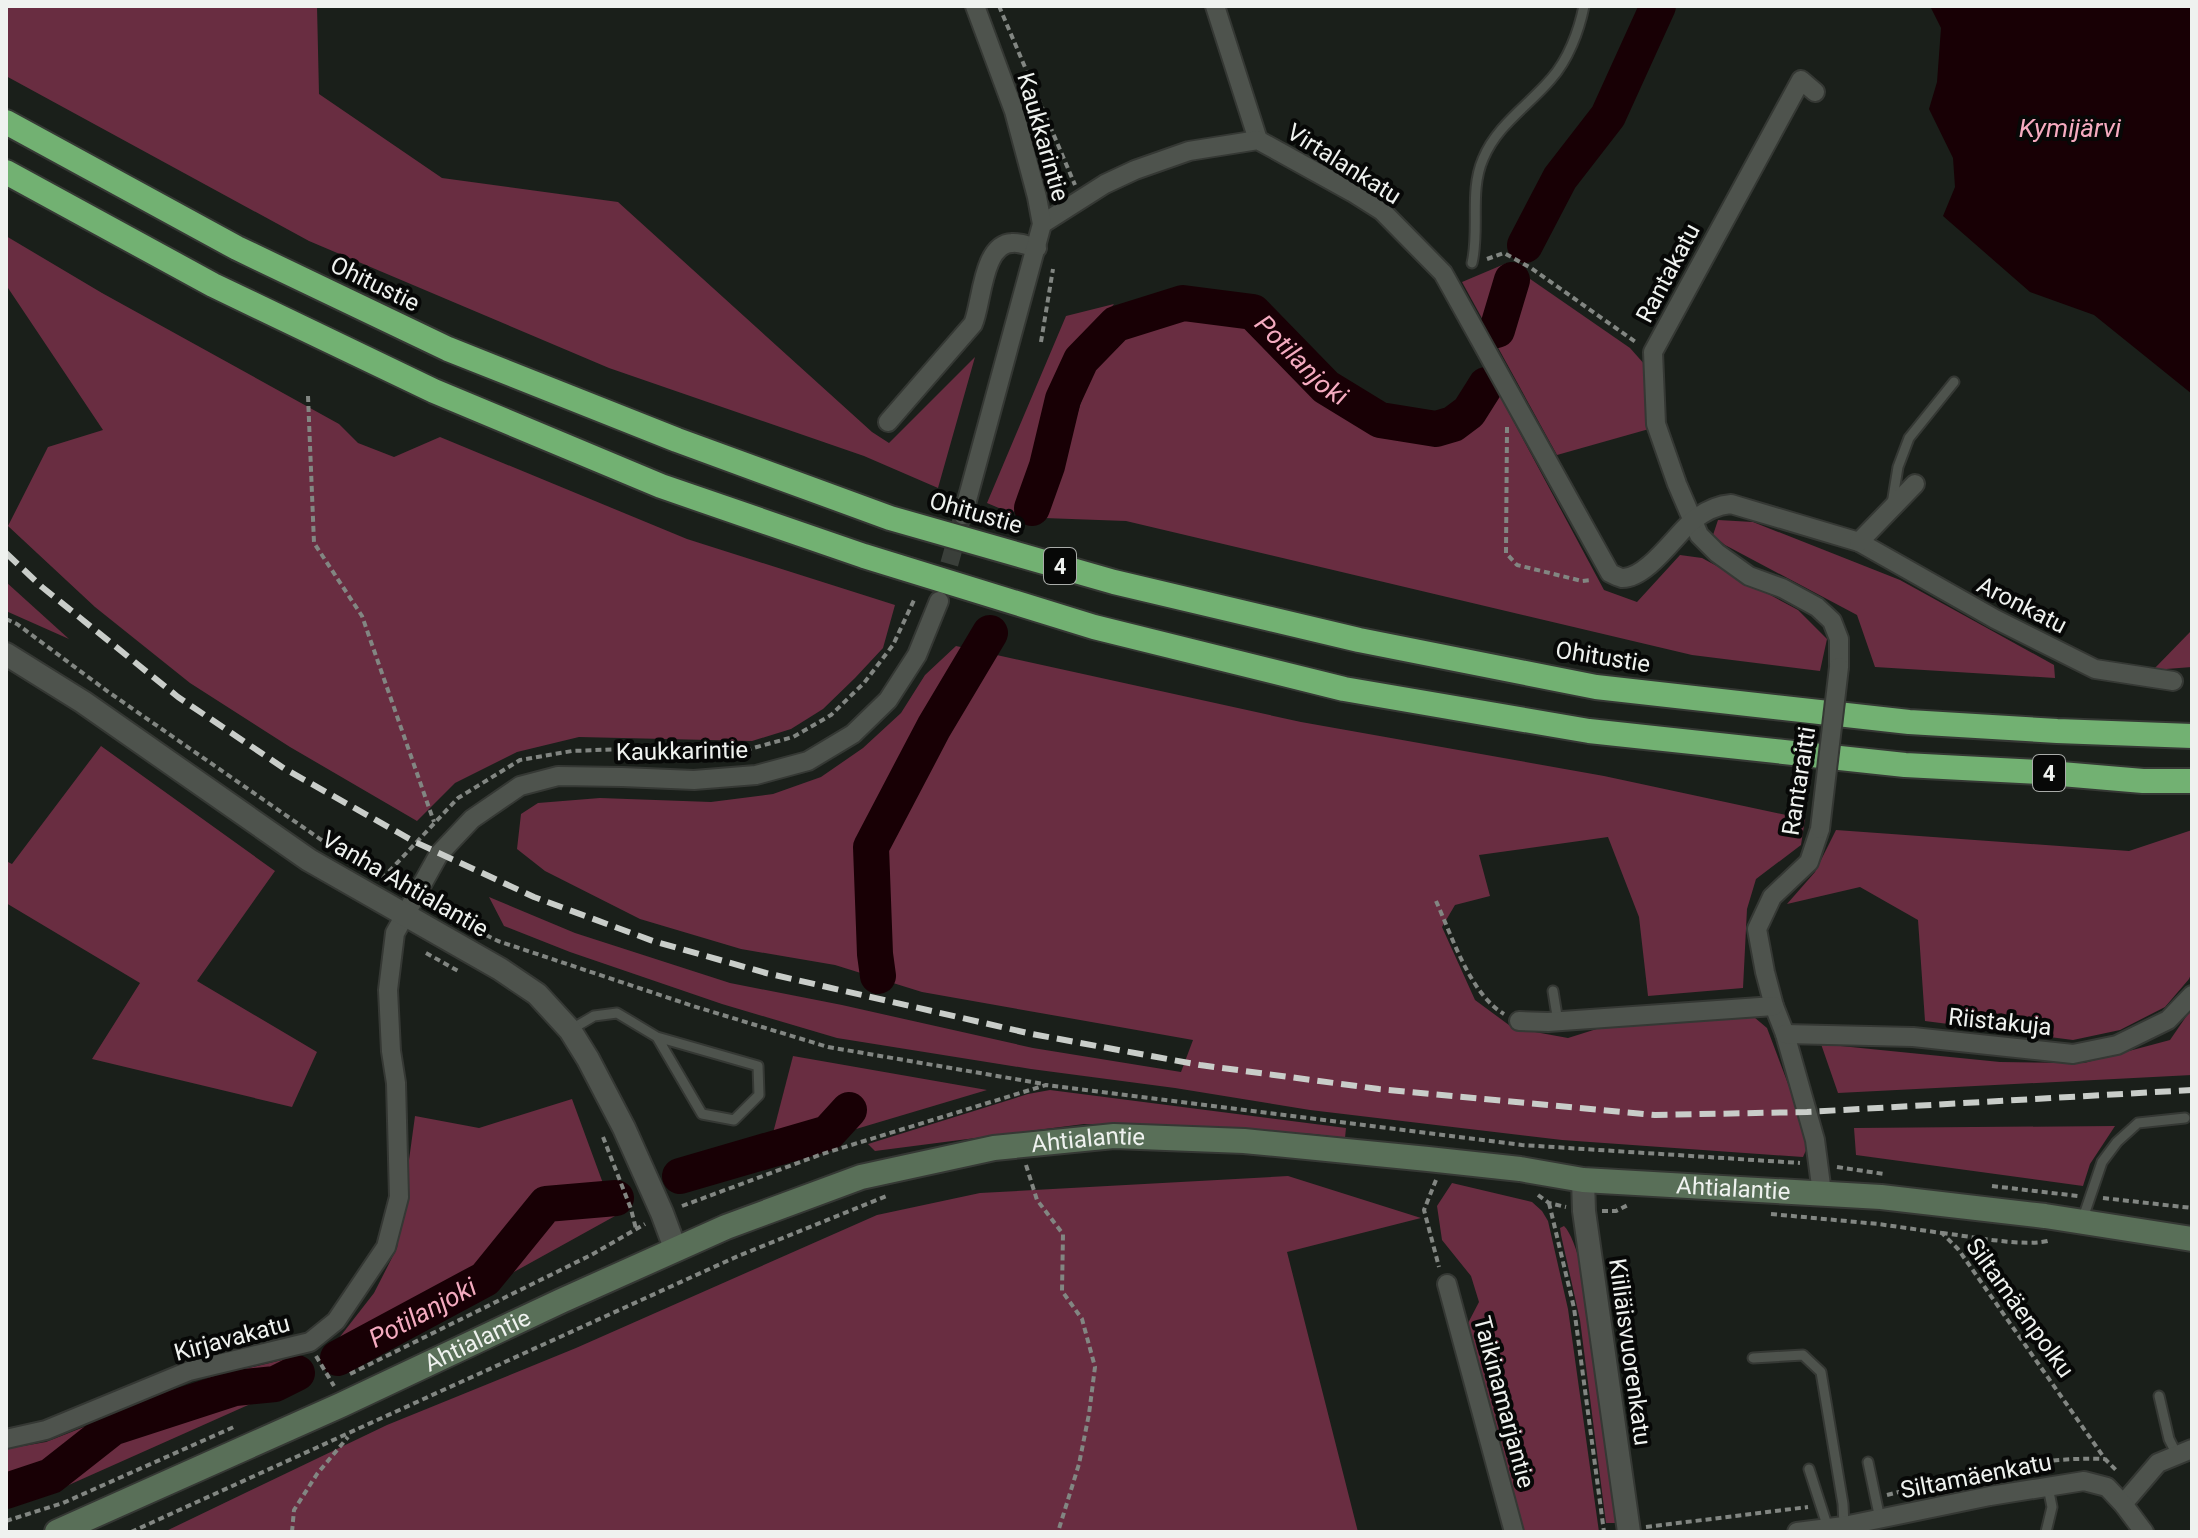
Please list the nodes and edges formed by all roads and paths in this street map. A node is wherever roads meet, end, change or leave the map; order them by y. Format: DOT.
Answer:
graph roads {
  1 [pos="975,6"];
  2 [pos="999,6"];
  3 [pos="1215,6"];
  4 [pos="1584,6"];
  5 [pos="1815,92"];
  6 [pos="6,122"];
  7 [pos="1258,140"];
  8 [pos="6,172"];
  9 [pos="1073,180"];
  10 [pos="1042,224"];
  11 [pos="1037,248"];
  12 [pos="1472,263"];
  13 [pos="1053,269"];
  14 [pos="1041,342"];
  15 [pos="1653,352"];
  16 [pos="1954,382"];
  17 [pos="1510,393"];
  18 [pos="308,396"];
  19 [pos="888,422"];
  20 [pos="1915,484"];
  21 [pos="1892,507"];
  22 [pos="963,515"];
  23 [pos="1692,522"];
  24 [pos="1859,542"];
  25 [pos="1628,576"];
  26 [pos="915,598"];
  27 [pos="939,601"];
  28 [pos="6,619"];
  29 [pos="6,654"];
  30 [pos="2173,681"];
  31 [pos="2192,736"];
  32 [pos="2192,781"];
  33 [pos="434,822"];
  34 [pos="334,849"];
  35 [pos="1436,901"];
  36 [pos="408,908"];
  37 [pos="484,934"];
  38 [pos="451,968"];
  39 [pos="464,973"];
  40 [pos="1553,991"];
  41 [pos="2192,995"];
  42 [pos="1774,1006"];
  43 [pos="1519,1021"];
  44 [pos="1558,1022"];
  45 [pos="570,1030"];
  46 [pos="1785,1034"];
  47 [pos="657,1037"];
  48 [pos="1046,1085"];
  49 [pos="2185,1118"];
  50 [pos="599,1126"];
  51 [pos="1820,1164"];
  52 [pos="1026,1165"];
  53 [pos="1898,1175"];
  54 [pos="1437,1178"];
  55 [pos="1583,1180"];
  56 [pos="1978,1184"];
  57 [pos="1528,1191"];
  58 [pos="1822,1193"];
  59 [pos="889,1194"];
  60 [pos="2088,1197"];
  61 [pos="1632,1202"];
  62 [pos="1549,1203"];
  63 [pos="2192,1208"];
  64 [pos="1584,1211"];
  65 [pos="662,1213"];
  66 [pos="1770,1214"];
  67 [pos="2082,1221"];
  68 [pos="636,1229"];
  69 [pos="2192,1239"];
  70 [pos="675,1248"];
  71 [pos="1437,1263"];
  72 [pos="1447,1284"];
  73 [pos="1753,1358"];
  74 [pos="347,1376"];
  75 [pos="2159,1396"];
  76 [pos="248,1421"];
  77 [pos="351,1433"];
  78 [pos="6,1439"];
  79 [pos="2185,1452"];
  80 [pos="2105,1459"];
  81 [pos="1868,1462"];
  82 [pos="1809,1469"];
  83 [pos="2048,1487"];
  84 [pos="2123,1504"];
  85 [pos="1880,1519"];
  86 [pos="6,1521"];
  87 [pos="1839,1529"];
  88 [pos="57,1532"];
  89 [pos="131,1532"];
  90 [pos="292,1532"];
  91 [pos="1058,1532"];
  92 [pos="1514,1532"];
  93 [pos="1604,1532"];
  94 [pos="1629,1532"];
  95 [pos="1797,1532"];
  96 [pos="2046,1532"];
  97 [pos="2144,1532"];
  1 -- 10 [label="street, Kaukkarintie"];
  2 -- 9 [label="path"];
  3 -- 7 [label="street"];
  4 -- 12 [label="lane"];
  5 -- 15 [label="street, Rantakatu"];
  6 -- 31 [label="highway, Ohitustie / 4"];
  7 -- 10 [label="street, Virtalankatu"];
  7 -- 17 [label="street, Virtalankatu"];
  8 -- 32 [label="highway, 4"];
  10 -- 11 [label="street, Kaukkarintie"];
  11 -- 19 [label="street"];
  11 -- 22 [label="street, Kaukkarintie"];
  12 -- 15 [label="path"];
  13 -- 14 [label="path"];
  15 -- 23 [label="street, Rantakatu"];
  16 -- 21 [label="lane"];
  17 -- 25 [label="street, Virtalankatu"];
  17 -- 25 [label="path"];
  18 -- 33 [label="path"];
  20 -- 21 [label="street"];
  21 -- 24 [label="street"];
  23 -- 24 [label="street, Aronkatu"];
  23 -- 25 [label="street, Aronkatu"];
  23 -- 42 [label="street, Rantaraitti, bridge"];
  24 -- 30 [label="street, Aronkatu"];
  26 -- 33 [label="path"];
  27 -- 36 [label="street, Kaukkarintie"];
  28 -- 34 [label="path"];
  29 -- 36 [label="street, Vanha Ahtialantie"];
  33 -- 36 [label="path"];
  35 -- 43 [label="path"];
  36 -- 45 [label="street, Vanha Ahtialantie"];
  36 -- 78 [label="street, Kirjavakatu"];
  37 -- 48 [label="path"];
  38 -- 39 [label="path"];
  40 -- 44 [label="lane"];
  41 -- 46 [label="street, Riistakuja"];
  42 -- 44 [label="street"];
  42 -- 46 [label="street, Rantaraitti"];
  43 -- 44 [label="street"];
  45 -- 47 [label="lane"];
  45 -- 65 [label="street, Vanha Ahtialantie"];
  46 -- 51 [label="street, Rantaraitti"];
  47 -- 47 [label="lane"];
  48 -- 51 [label="path"];
  48 -- 65 [label="path"];
  49 -- 60 [label="lane"];
  50 -- 68 [label="path"];
  51 -- 53 [label="path"];
  51 -- 58 [label="street, Rantaraitti"];
  52 -- 91 [label="path"];
  54 -- 71 [label="path"];
  55 -- 58 [label="main road, Ahtialantie"];
  55 -- 64 [label="street, Kiiliäisvuorenkatu"];
  55 -- 70 [label="main road, Ahtialantie"];
  56 -- 60 [label="path"];
  57 -- 62 [label="path"];
  58 -- 67 [label="main road, Ahtialantie"];
  59 -- 77 [label="path"];
  60 -- 63 [label="path"];
  60 -- 67 [label="lane"];
  61 -- 64 [label="path"];
  62 -- 64 [label="path"];
  62 -- 93 [label="path"];
  64 -- 94 [label="street, Kiiliäisvuorenkatu"];
  65 -- 68 [label="path"];
  65 -- 70 [label="street, Vanha Ahtialantie"];
  66 -- 80 [label="path, Siltamäenpolku"];
  67 -- 69 [label="main road, Ahtialantie"];
  68 -- 74 [label="path"];
  70 -- 88 [label="main road, Ahtialantie"];
  72 -- 92 [label="street, Taikinamarjantie"];
  73 -- 87 [label="lane"];
  75 -- 79 [label="lane"];
  76 -- 86 [label="path"];
  77 -- 89 [label="path"];
  77 -- 90 [label="path"];
  79 -- 84 [label="street"];
  81 -- 85 [label="lane"];
  82 -- 87 [label="lane"];
  83 -- 84 [label="street, Siltamäenkatu"];
  83 -- 85 [label="street, Siltamäenkatu"];
  83 -- 96 [label="lane"];
  84 -- 97 [label="street, Siltamäenkatu"];
  85 -- 87 [label="street, Siltamäenkatu"];
  87 -- 95 [label="street, Siltamäenkatu"];
}
